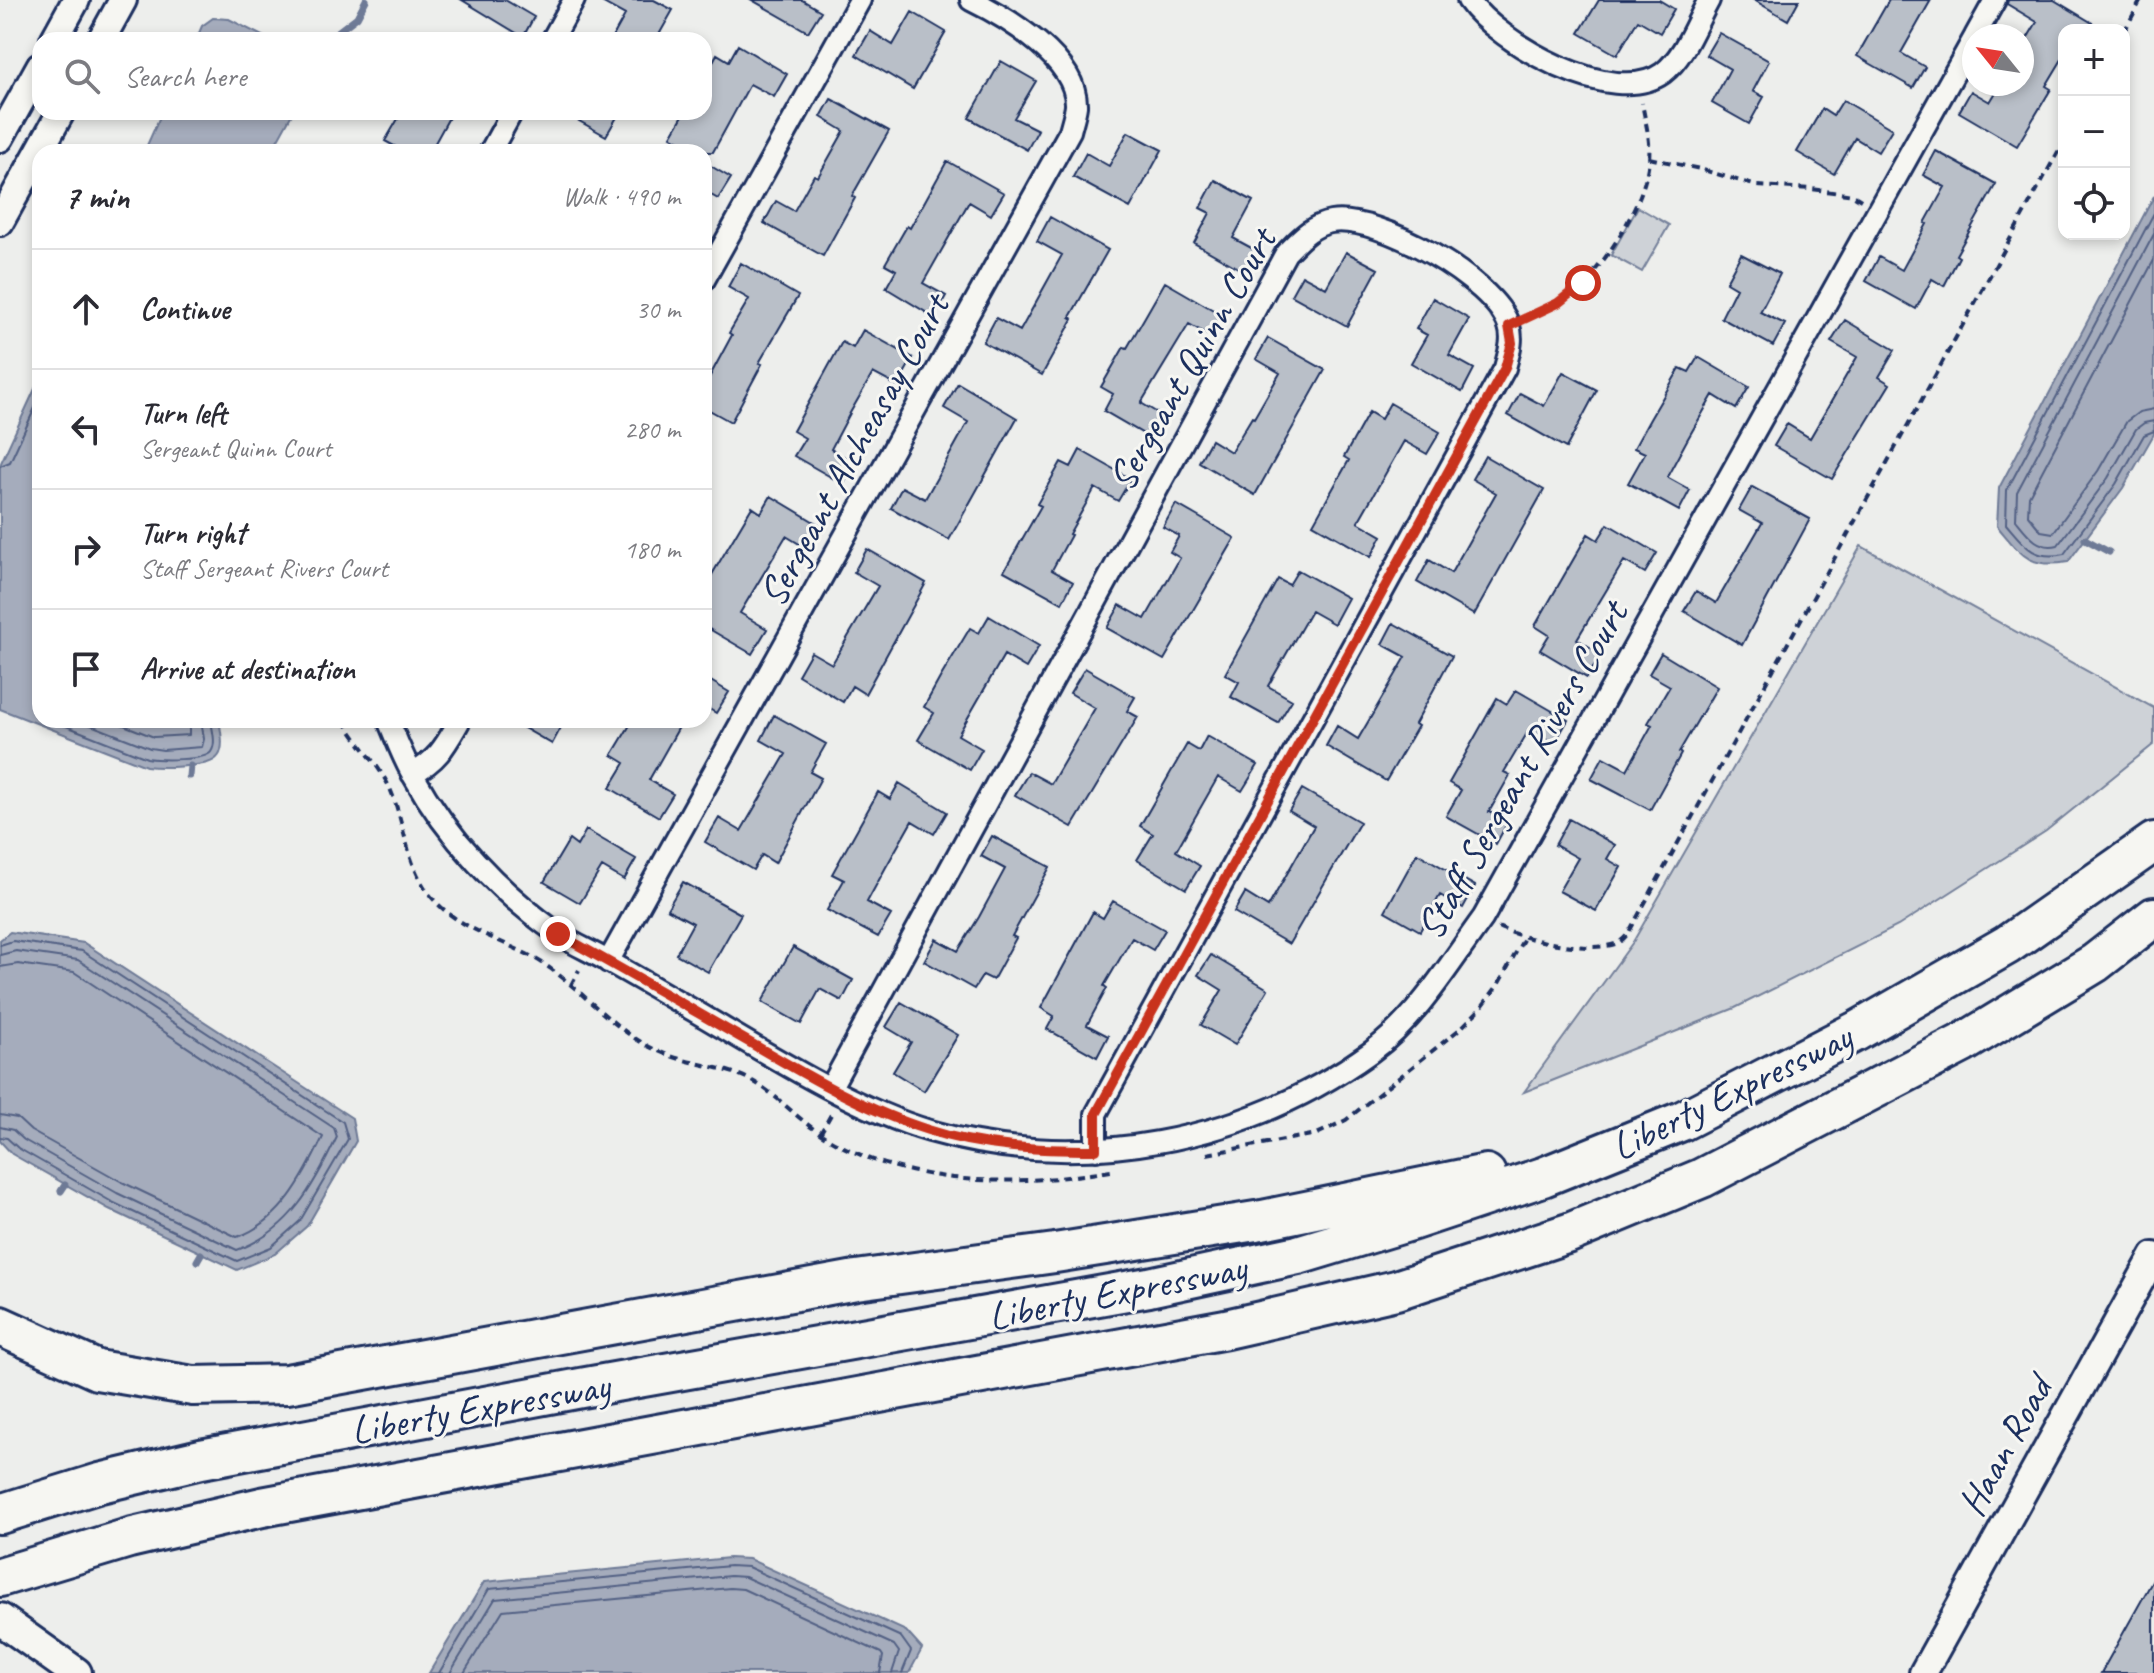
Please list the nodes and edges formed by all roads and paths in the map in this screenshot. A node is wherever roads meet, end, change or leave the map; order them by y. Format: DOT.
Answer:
graph roads {
  1 [pos="76,0"];
  2 [pos="123,0"];
  3 [pos="574,0"];
  4 [pos="860,0"];
  5 [pos="971,0"];
  6 [pos="1468,0"];
  7 [pos="1709,0"];
  8 [pos="1995,0"];
  9 [pos="2141,0"];
  10 [pos="1981,24"];
  11 [pos="2128,24"];
  12 [pos="58,32"];
  13 [pos="105,32"];
  14 [pos="556,32"];
  15 [pos="1962,59"];
  16 [pos="32,80"];
  17 [pos="1637,82"];
  18 [pos="57,120"];
  19 [pos="508,120"];
  20 [pos="0,138"];
  21 [pos="43,144"];
  22 [pos="494,144"];
  23 [pos="2058,152"];
  24 [pos="1649,158"];
  25 [pos="32,164"];
  26 [pos="1879,209"];
  27 [pos="0,222"];
  28 [pos="712,266"];
  29 [pos="1509,326"];
  30 [pos="349,728"];
  31 [pos="392,728"];
  32 [pos="456,728"];
  33 [pos="412,774"];
  34 [pos="2154,842"];
  35 [pos="2154,917"];
  36 [pos="1483,918"];
  37 [pos="1524,938"];
  38 [pos="608,962"];
  39 [pos="831,1087"];
  40 [pos="1682,1121"];
  41 [pos="1096,1150"];
  42 [pos="1196,1156"];
  43 [pos="1120,1170"];
  44 [pos="2154,1256"];
  45 [pos="0,1326"];
  46 [pos="0,1514"];
  47 [pos="3,1576"];
  48 [pos="0,1619"];
  49 [pos="76,1673"];
  50 [pos="1923,1673"];
  1 -- 12 [label="street"];
  2 -- 13 [label="street"];
  3 -- 14 [label="street"];
  4 -- 28 [label="street"];
  5 -- 38 [label="street, Sergeant Alcheasay Court"];
  6 -- 17 [label="street"];
  7 -- 17 [label="street"];
  8 -- 10 [label="street, Staff Sergeant Rivers Court"];
  9 -- 11 [label="path"];
  15 -- 26 [label="street, Staff Sergeant Rivers Court"];
  16 -- 20 [label="street"];
  17 -- 24 [label="path"];
  18 -- 21 [label="street"];
  19 -- 22 [label="street"];
  23 -- 37 [label="path"];
  24 -- 26 [label="path"];
  24 -- 29 [label="path"];
  25 -- 27 [label="street"];
  26 -- 36 [label="street, Staff Sergeant Rivers Court"];
  29 -- 39 [label="street, Sergeant Quinn Court"];
  29 -- 41 [label="street"];
  30 -- 43 [label="path"];
  31 -- 33 [label="street, Staff Sergeant Rivers Court"];
  32 -- 33 [label="street"];
  33 -- 38 [label="street, Staff Sergeant Rivers Court"];
  34 -- 40 [label="highway, Liberty Expressway"];
  35 -- 47 [label="highway, Liberty Expressway"];
  36 -- 37 [label="path"];
  36 -- 41 [label="street, Staff Sergeant Rivers Court"];
  37 -- 42 [label="path"];
  38 -- 39 [label="street, Staff Sergeant Rivers Court"];
  39 -- 41 [label="street, Staff Sergeant Rivers Court"];
  40 -- 45 [label="highway"];
  40 -- 46 [label="highway, Liberty Expressway"];
  44 -- 50 [label="street, Haan Road"];
  48 -- 49 [label="main road"];
}
